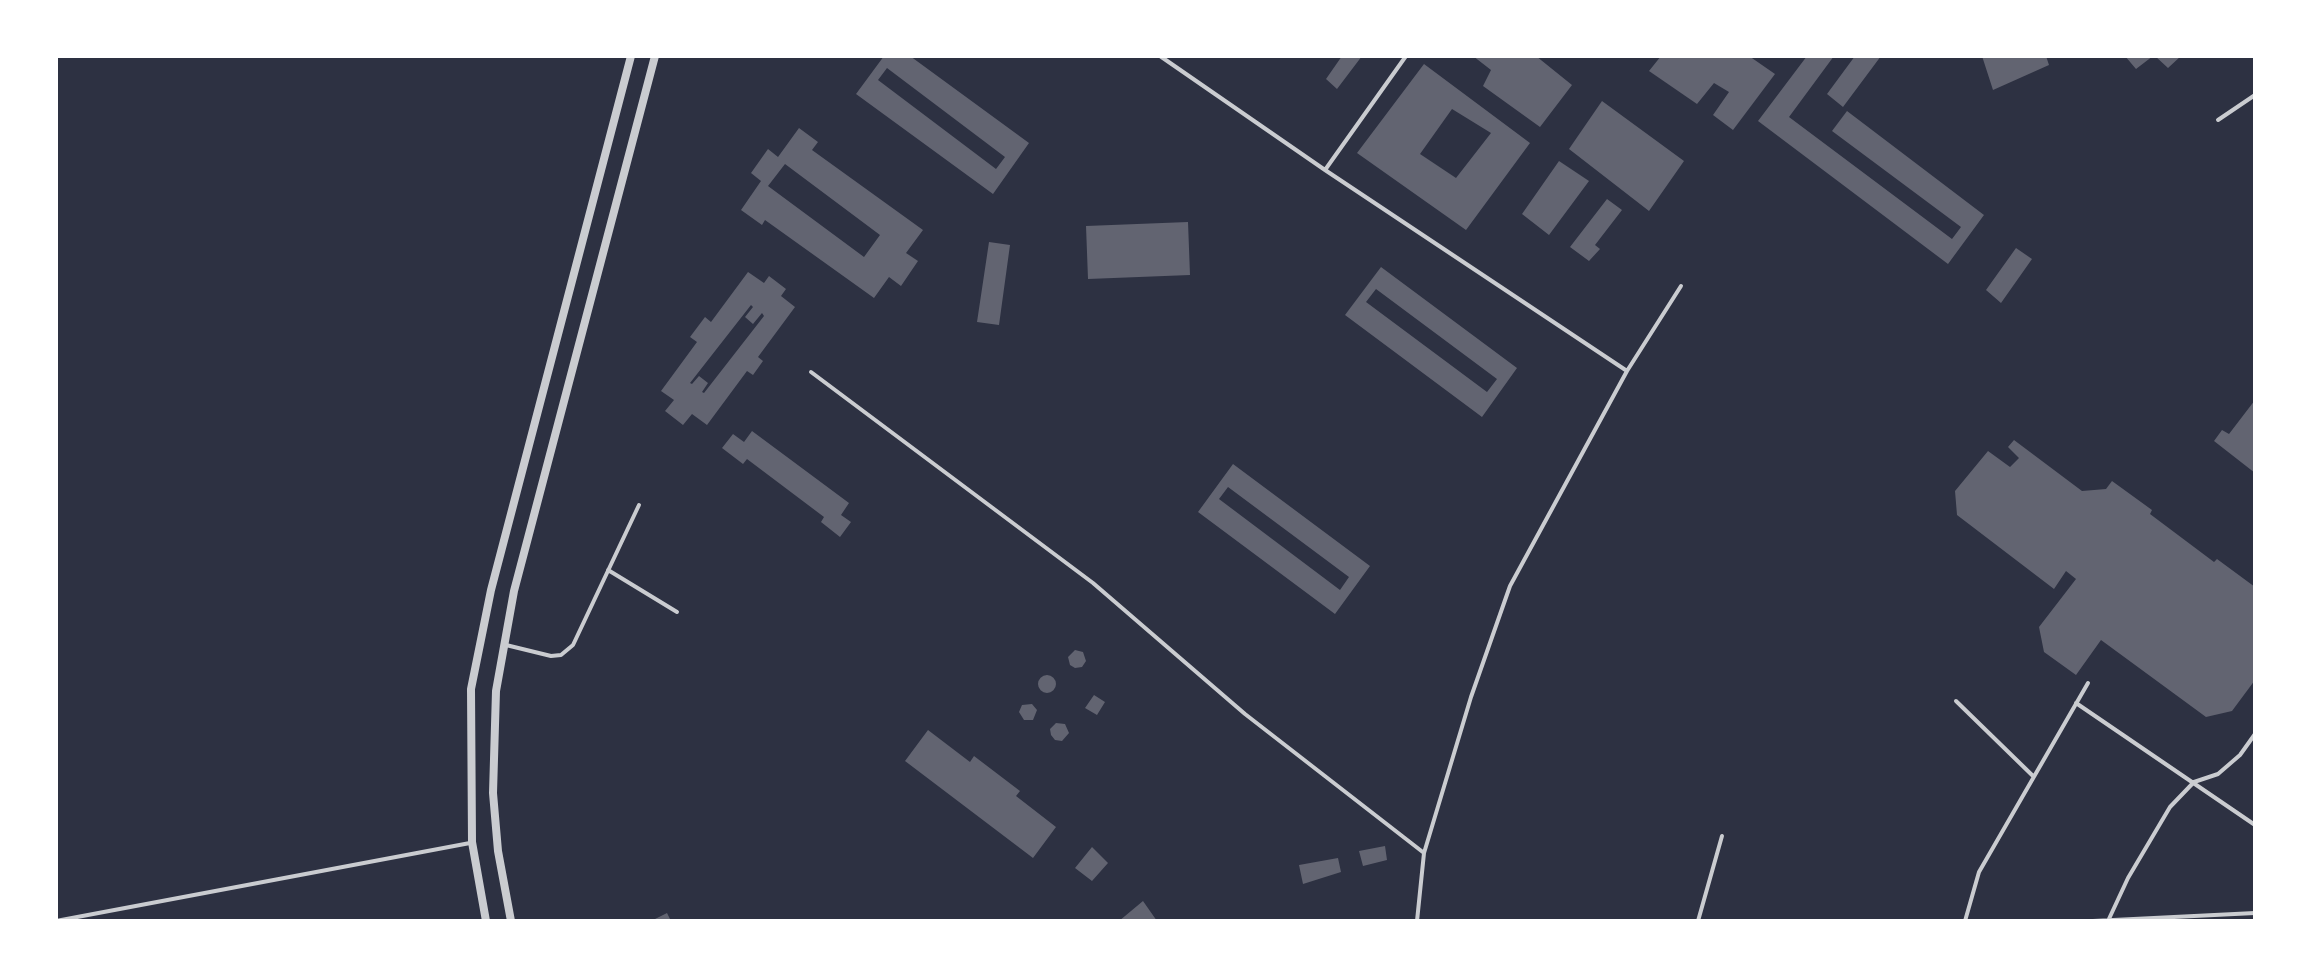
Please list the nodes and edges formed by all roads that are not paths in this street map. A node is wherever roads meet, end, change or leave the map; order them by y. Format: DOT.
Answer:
graph roads {
  1 [pos="631,56"];
  2 [pos="655,56"];
  3 [pos="1160,56"];
  4 [pos="1406,56"];
  5 [pos="2255,95"];
  6 [pos="2218,120"];
  7 [pos="1325,170"];
  8 [pos="1681,286"];
  9 [pos="1627,371"];
  10 [pos="811,372"];
  11 [pos="639,505"];
  12 [pos="608,570"];
  13 [pos="677,612"];
  14 [pos="504,645"];
  15 [pos="2088,683"];
  16 [pos="1956,701"];
  17 [pos="2076,703"];
  18 [pos="2255,734"];
  19 [pos="2033,776"];
  20 [pos="2194,782"];
  21 [pos="2255,825"];
  22 [pos="1722,836"];
  23 [pos="472,842"];
  24 [pos="1424,853"];
  25 [pos="2255,913"];
  26 [pos="56,921"];
  27 [pos="486,921"];
  28 [pos="511,921"];
  29 [pos="1417,921"];
  30 [pos="1698,921"];
  31 [pos="1965,921"];
  32 [pos="2093,921"];
  33 [pos="2108,921"];
  1 -- 23 [label="street"];
  2 -- 14 [label="street"];
  3 -- 7 [label="lane"];
  4 -- 7 [label="lane"];
  5 -- 6 [label="lane"];
  7 -- 9 [label="lane"];
  8 -- 9 [label="lane"];
  9 -- 24 [label="lane"];
  10 -- 24 [label="lane"];
  11 -- 12 [label="lane"];
  12 -- 13 [label="lane"];
  12 -- 14 [label="lane"];
  14 -- 28 [label="street"];
  15 -- 17 [label="lane"];
  16 -- 19 [label="lane"];
  17 -- 19 [label="lane"];
  17 -- 20 [label="lane"];
  18 -- 20 [label="lane"];
  19 -- 31 [label="lane"];
  20 -- 21 [label="lane"];
  20 -- 33 [label="lane"];
  22 -- 30 [label="lane"];
  23 -- 26 [label="lane"];
  23 -- 27 [label="street"];
  24 -- 29 [label="lane"];
  25 -- 33 [label="lane"];
  32 -- 33 [label="lane"];
}
